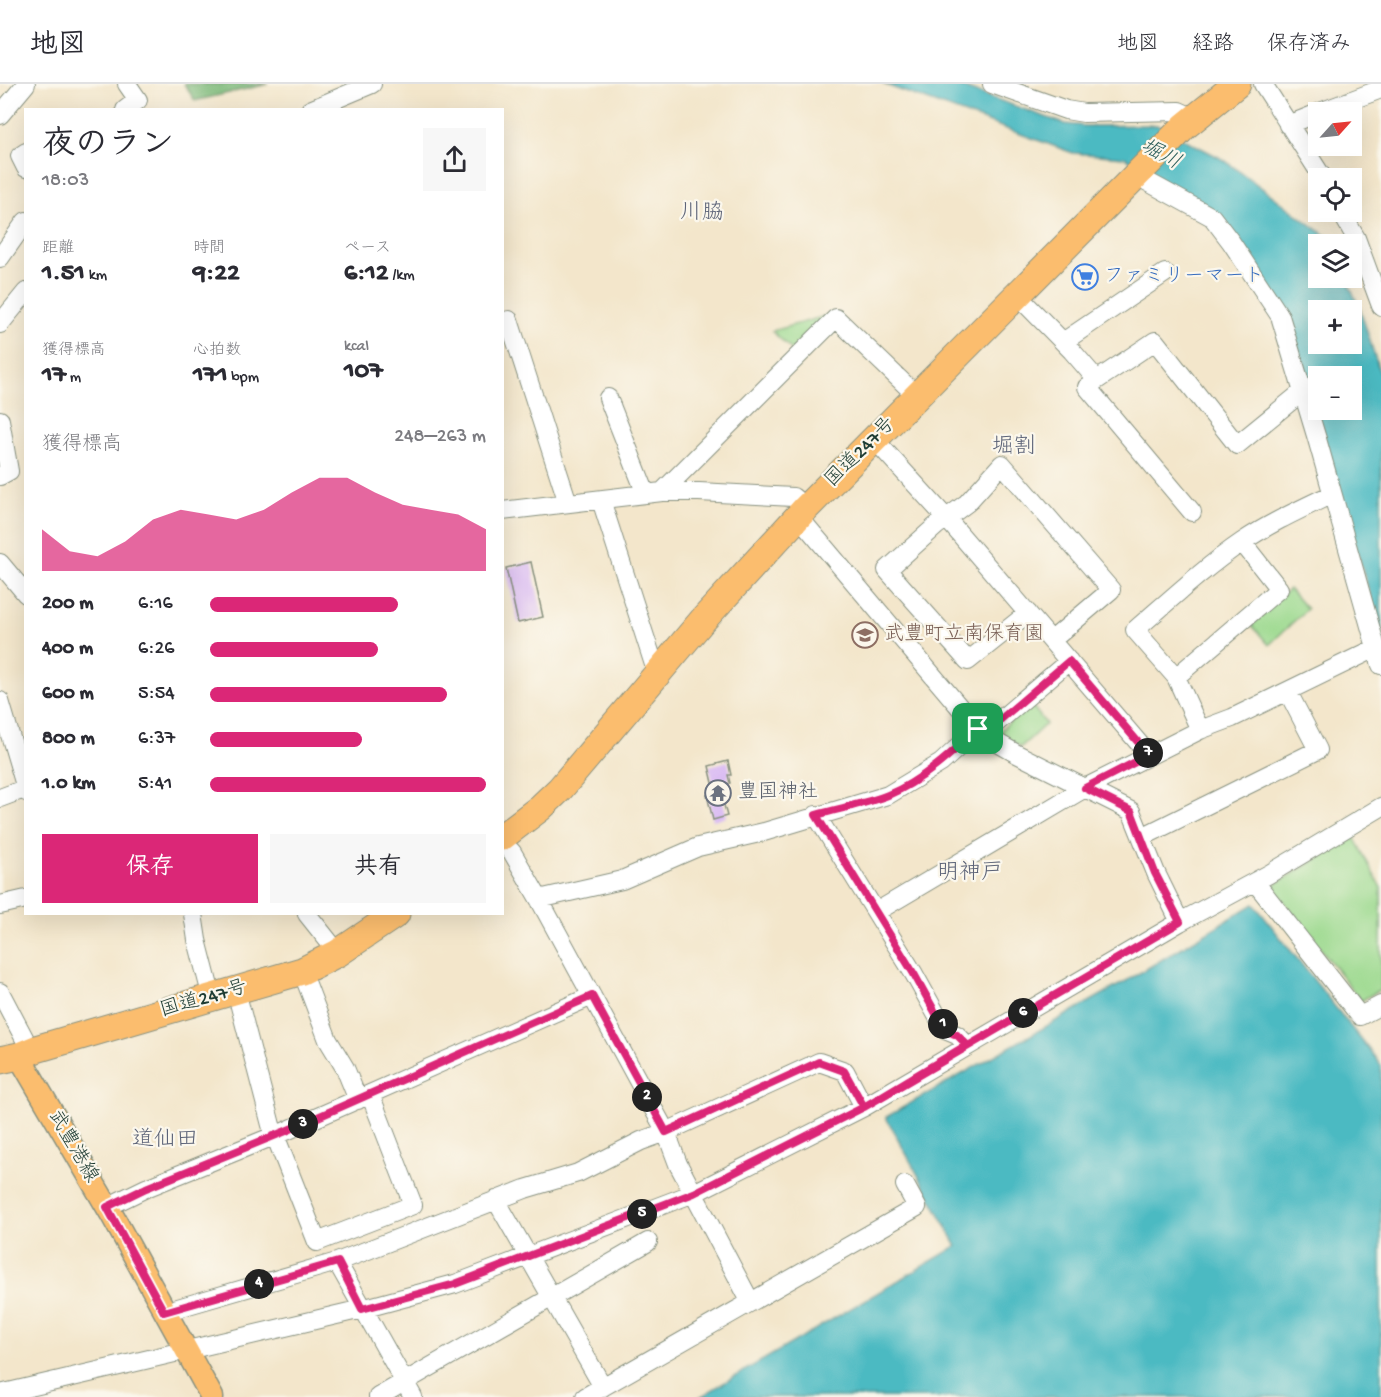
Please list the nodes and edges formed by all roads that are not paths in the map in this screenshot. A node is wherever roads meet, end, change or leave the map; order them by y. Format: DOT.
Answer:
graph roads {
  1 [pos="26,84"];
  2 [pos="128,84"];
  3 [pos="372,84"];
  4 [pos="992,84"];
  5 [pos="1237,84"];
  6 [pos="1263,84"];
  7 [pos="1381,89"];
  8 [pos="1347,102"];
  9 [pos="342,103"];
  10 [pos="128,108"];
  11 [pos="319,108"];
  12 [pos="0,115"];
  13 [pos="1308,117"];
  14 [pos="1190,122"];
  15 [pos="1288,125"];
  16 [pos="1316,168"];
  17 [pos="1140,173"];
  18 [pos="1347,222"];
  19 [pos="24,223"];
  20 [pos="24,242"];
  21 [pos="0,258"];
  22 [pos="1165,273"];
  23 [pos="24,294"];
  24 [pos="1018,296"];
  25 [pos="1380,301"];
  26 [pos="504,321"];
  27 [pos="0,324"];
  28 [pos="1063,342"];
  29 [pos="1097,380"];
  30 [pos="1302,392"];
  31 [pos="917,396"];
  32 [pos="608,398"];
  33 [pos="0,420"];
  34 [pos="874,439"];
  35 [pos="0,476"];
  36 [pos="654,493"];
  37 [pos="1332,494"];
  38 [pos="601,500"];
  39 [pos="568,503"];
  40 [pos="504,511"];
  41 [pos="802,512"];
  42 [pos="1192,512"];
  43 [pos="947,519"];
  44 [pos="1242,542"];
  45 [pos="0,563"];
  46 [pos="24,592"];
  47 [pos="1028,613"];
  48 [pos="1052,640"];
  49 [pos="1378,657"];
  50 [pos="1069,661"];
  51 [pos="657,674"];
  52 [pos="1176,677"];
  53 [pos="1288,692"];
  54 [pos="0,701"];
  55 [pos="983,730"];
  56 [pos="1200,730"];
  57 [pos="20,748"];
  58 [pos="1149,755"];
  59 [pos="24,782"];
  60 [pos="1085,788"];
  61 [pos="24,790"];
  62 [pos="0,798"];
  63 [pos="1381,807"];
  64 [pos="816,815"];
  65 [pos="504,836"];
  66 [pos="1142,837"];
  67 [pos="504,844"];
  68 [pos="1255,882"];
  69 [pos="24,899"];
  70 [pos="539,900"];
  71 [pos="0,905"];
  72 [pos="876,912"];
  73 [pos="194,915"];
  74 [pos="308,915"];
  75 [pos="395,915"];
  76 [pos="1180,922"];
  77 [pos="338,953"];
  78 [pos="302,971"];
  79 [pos="0,992"];
  80 [pos="224,994"];
  81 [pos="592,996"];
  82 [pos="1381,1005"];
  83 [pos="967,1045"];
  84 [pos="16,1056"];
  85 [pos="364,1097"];
  86 [pos="864,1107"];
  87 [pos="666,1132"];
  88 [pos="275,1135"];
  89 [pos="905,1185"];
  90 [pos="694,1193"];
  91 [pos="496,1200"];
  92 [pos="107,1207"];
  93 [pos="648,1242"];
  94 [pos="530,1257"];
  95 [pos="338,1262"];
  96 [pos="552,1297"];
  97 [pos="750,1301"];
  98 [pos="362,1309"];
  99 [pos="164,1312"];
  100 [pos="185,1351"];
  101 [pos="603,1387"];
  102 [pos="408,1390"];
  103 [pos="0,1394"];
  104 [pos="212,1397"];
  105 [pos="378,1397"];
  106 [pos="585,1397"];
  1 -- 12 [label="street"];
  2 -- 10 [label="street"];
  3 -- 9 [label="street"];
  4 -- 14 [label="street"];
  5 -- 14 [label="highway, 国道247号"];
  6 -- 15 [label="street"];
  7 -- 8 [label="street"];
  9 -- 11 [label="street"];
  13 -- 15 [label="street"];
  14 -- 17 [label="highway, 国道247号"];
  15 -- 16 [label="street"];
  17 -- 24 [label="highway, 国道247号"];
  17 -- 30 [label="street"];
  18 -- 25 [label="street"];
  19 -- 21 [label="street"];
  20 -- 21 [label="street"];
  22 -- 28 [label="street"];
  23 -- 27 [label="street"];
  24 -- 28 [label="street"];
  24 -- 31 [label="highway, 国道247号"];
  26 -- 39 [label="street"];
  28 -- 29 [label="street"];
  29 -- 30 [label="street"];
  29 -- 42 [label="street"];
  30 -- 37 [label="street"];
  31 -- 34 [label="highway, 国道247号"];
  31 -- 36 [label="street"];
  32 -- 36 [label="street"];
  33 -- 35 [label="street"];
  34 -- 41 [label="highway, 国道247号"];
  34 -- 43 [label="street"];
  36 -- 38 [label="street"];
  36 -- 41 [label="street"];
  37 -- 44 [label="street"];
  37 -- 49 [label="street"];
  38 -- 39 [label="street"];
  38 -- 51 [label="street"];
  39 -- 40 [label="street"];
  41 -- 51 [label="highway, 国道247号"];
  41 -- 55 [label="street"];
  43 -- 47 [label="street"];
  43 -- 47 [label="street"];
  43 -- 48 [label="street"];
  44 -- 52 [label="street"];
  44 -- 52 [label="street"];
  45 -- 46 [label="street"];
  47 -- 48 [label="street"];
  48 -- 50 [label="street"];
  49 -- 53 [label="street"];
  50 -- 55 [label="street"];
  50 -- 58 [label="street"];
  51 -- 65 [label="highway, 国道247号"];
  52 -- 56 [label="street"];
  53 -- 56 [label="street"];
  53 -- 66 [label="street"];
  54 -- 57 [label="street"];
  55 -- 60 [label="street"];
  55 -- 64 [label="street"];
  56 -- 58 [label="street"];
  57 -- 59 [label="street"];
  58 -- 60 [label="street"];
  60 -- 66 [label="street"];
  60 -- 72 [label="street"];
  61 -- 62 [label="street"];
  63 -- 68 [label="street"];
  64 -- 70 [label="street"];
  64 -- 72 [label="street"];
  66 -- 76 [label="street"];
  67 -- 70 [label="street"];
  68 -- 76 [label="street"];
  68 -- 82 [label="street"];
  69 -- 71 [label="street"];
  70 -- 81 [label="street"];
  72 -- 83 [label="street"];
  73 -- 80 [label="street"];
  74 -- 77 [label="street"];
  75 -- 77 [label="highway, 国道247号"];
  76 -- 83 [label="street"];
  77 -- 78 [label="highway, 国道247号"];
  78 -- 80 [label="highway, 国道247号"];
  78 -- 85 [label="street"];
  79 -- 84 [label="street"];
  80 -- 84 [label="highway, 国道247号"];
  80 -- 88 [label="street"];
  81 -- 85 [label="street"];
  81 -- 87 [label="street"];
  83 -- 86 [label="street"];
  84 -- 92 [label="main road, 武豊港線"];
  85 -- 88 [label="street"];
  85 -- 88 [label="street"];
  86 -- 87 [label="street"];
  86 -- 90 [label="street"];
  87 -- 90 [label="street"];
  87 -- 91 [label="street"];
  88 -- 92 [label="street"];
  89 -- 97 [label="street"];
  90 -- 94 [label="street"];
  90 -- 97 [label="street"];
  91 -- 94 [label="street"];
  91 -- 95 [label="street"];
  92 -- 99 [label="main road, 武豊港線"];
  93 -- 96 [label="street"];
  94 -- 96 [label="street"];
  94 -- 98 [label="street"];
  95 -- 98 [label="street"];
  95 -- 99 [label="street"];
  96 -- 101 [label="street"];
  96 -- 102 [label="street"];
  97 -- 101 [label="street"];
  98 -- 100 [label="street"];
  98 -- 102 [label="street"];
  99 -- 100 [label="main road, 武豊港線"];
  100 -- 103 [label="street"];
  100 -- 104 [label="main road, 武豊港線"];
  101 -- 106 [label="street"];
  102 -- 105 [label="street"];
}
